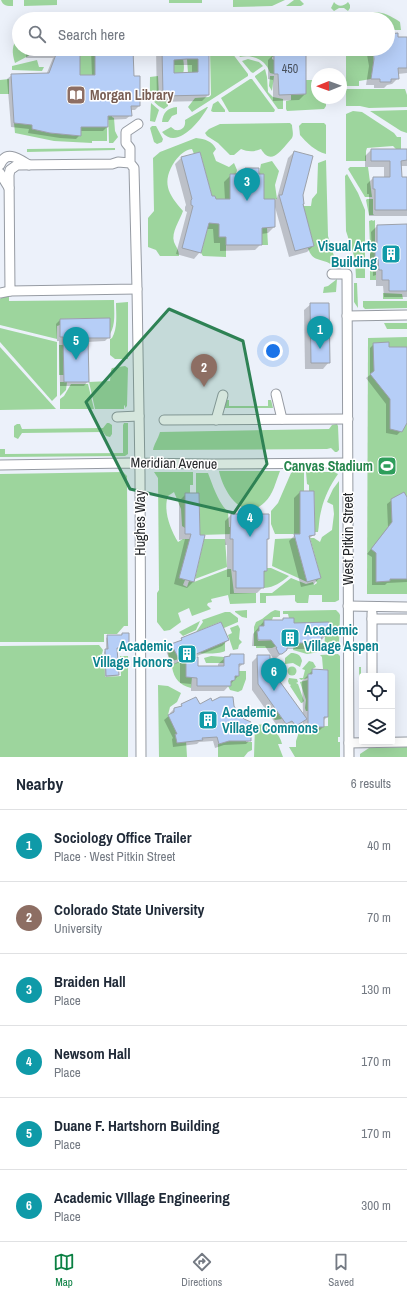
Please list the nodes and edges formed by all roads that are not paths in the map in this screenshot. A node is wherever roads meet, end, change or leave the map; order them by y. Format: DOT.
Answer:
graph roads {
  1 [pos="138,124"];
  2 [pos="130,163"];
  3 [pos="0,165"];
  4 [pos="29,165"];
  5 [pos="0,173"];
  6 [pos="9,188"];
  7 [pos="332,274"];
  8 [pos="137,289"];
  9 [pos="10,291"];
  10 [pos="0,293"];
  11 [pos="407,315"];
  12 [pos="347,316"];
  13 [pos="276,394"];
  14 [pos="223,395"];
  15 [pos="139,416"];
  16 [pos="117,417"];
  17 [pos="348,418"];
  18 [pos="282,419"];
  19 [pos="164,420"];
  20 [pos="216,420"];
  21 [pos="140,463"];
  22 [pos="348,463"];
  23 [pos="0,465"];
  24 [pos="348,606"];
  25 [pos="407,606"];
  26 [pos="372,607"];
  27 [pos="372,619"];
  28 [pos="407,619"];
  29 [pos="372,673"];
  30 [pos="395,742"];
  31 [pos="407,742"];
  32 [pos="349,743"];
  33 [pos="359,743"];
  34 [pos="141,757"];
  35 [pos="349,757"];
  1 -- 2 [label="street, Hughes Way"];
  2 -- 4 [label="street"];
  2 -- 8 [label="street, Hughes Way"];
  3 -- 4 [label="street"];
  4 -- 6 [label="street"];
  5 -- 6 [label="street"];
  6 -- 9 [label="street"];
  7 -- 12 [label="street, West Pitkin Street"];
  8 -- 9 [label="street"];
  8 -- 15 [label="street, Hughes Way"];
  9 -- 10 [label="street"];
  11 -- 12 [label="street"];
  12 -- 17 [label="street, West Pitkin Street"];
  13 -- 18 [label="street"];
  14 -- 20 [label="street"];
  15 -- 16 [label="street"];
  15 -- 21 [label="street, Hughes Way"];
  17 -- 18 [label="street"];
  17 -- 22 [label="street, West Pitkin Street"];
  18 -- 20 [label="street"];
  19 -- 20 [label="street"];
  21 -- 22 [label="street, Meridian Avenue"];
  21 -- 23 [label="street, Meridian Avenue"];
  21 -- 34 [label="street, Hughes Way"];
  22 -- 24 [label="street, West Pitkin Street"];
  24 -- 26 [label="street"];
  24 -- 32 [label="street, West Pitkin Street"];
  25 -- 26 [label="street"];
  26 -- 27 [label="street"];
  27 -- 28 [label="street"];
  27 -- 29 [label="street"];
  30 -- 31 [label="street"];
  32 -- 33 [label="street"];
  32 -- 35 [label="street, West Pitkin Street"];
}
